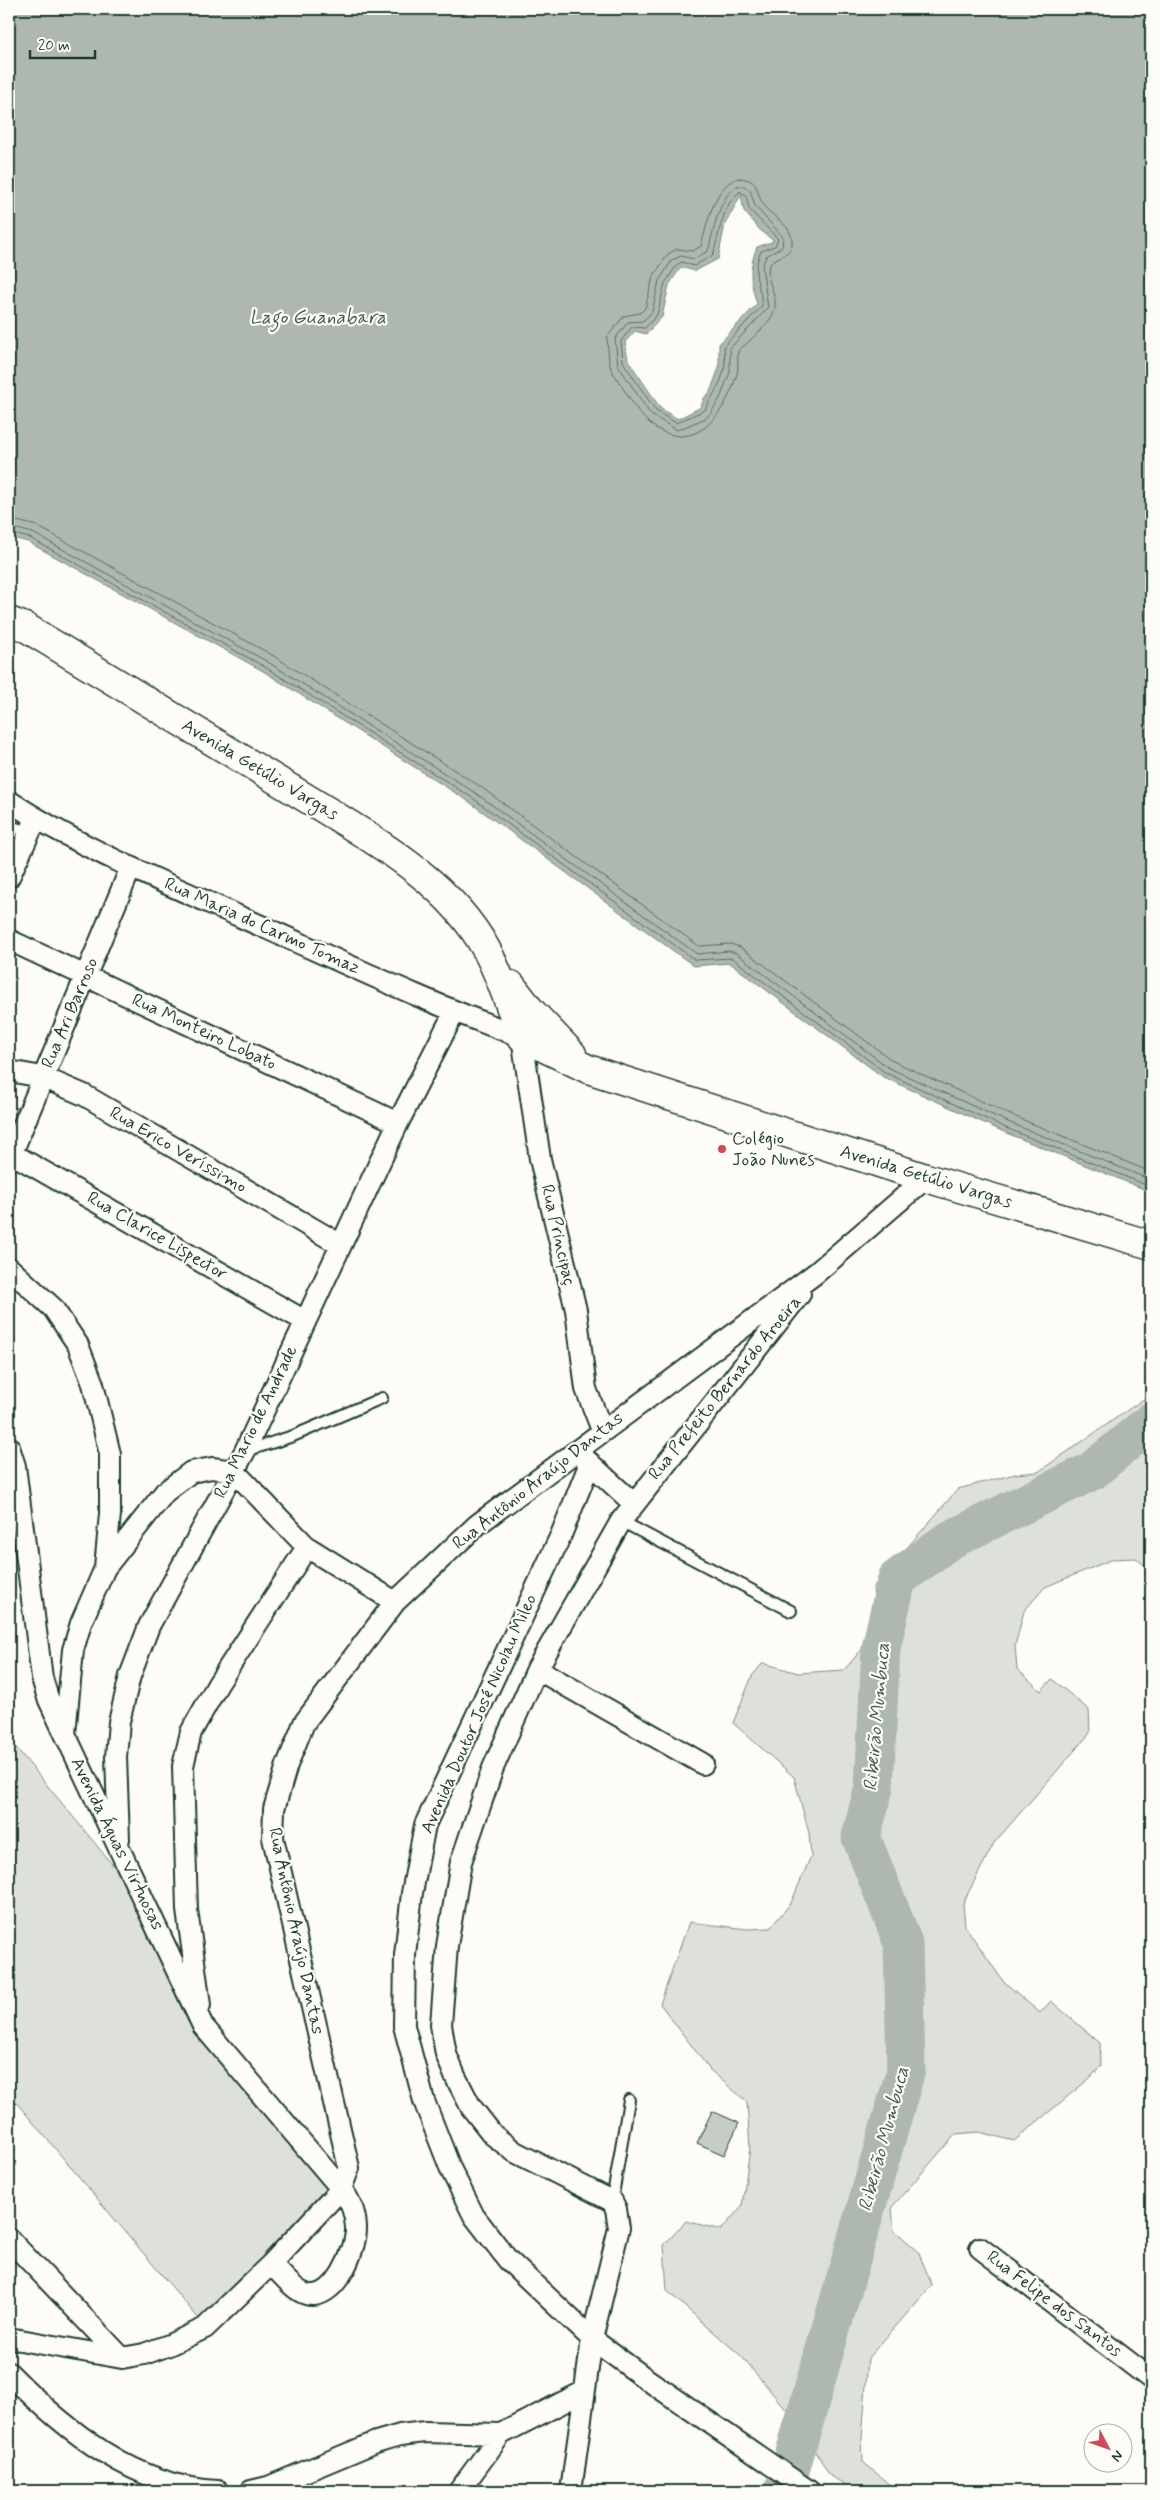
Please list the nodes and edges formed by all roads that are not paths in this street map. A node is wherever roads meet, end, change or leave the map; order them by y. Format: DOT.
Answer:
graph roads {
  1 [pos="9,620"];
  2 [pos="9,801"];
  3 [pos="9,826"];
  4 [pos="33,826"];
  5 [pos="131,867"];
  6 [pos="9,877"];
  7 [pos="9,940"];
  8 [pos="486,949"];
  9 [pos="86,976"];
  10 [pos="454,1013"];
  11 [pos="522,1037"];
  12 [pos="588,1069"];
  13 [pos="9,1071"];
  14 [pos="42,1077"];
  15 [pos="398,1123"];
  16 [pos="10,1155"];
  17 [pos="926,1178"];
  18 [pos="1151,1244"];
  19 [pos="341,1245"];
  20 [pos="9,1268"];
  21 [pos="816,1273"];
  22 [pos="305,1321"];
  23 [pos="382,1398"];
  24 [pos="602,1430"];
  25 [pos="9,1447"];
  26 [pos="245,1451"];
  27 [pos="583,1457"];
  28 [pos="12,1464"];
  29 [pos="234,1472"];
  30 [pos="633,1503"];
  31 [pos="620,1521"];
  32 [pos="307,1547"];
  33 [pos="106,1568"];
  34 [pos="395,1602"];
  35 [pos="791,1611"];
  36 [pos="537,1669"];
  37 [pos="65,1736"];
  38 [pos="703,1764"];
  39 [pos="119,1846"];
  40 [pos="202,2026"];
  41 [pos="629,2100"];
  42 [pos="341,2189"];
  43 [pos="612,2201"];
  44 [pos="9,2239"];
  45 [pos="980,2248"];
  46 [pos="271,2264"];
  47 [pos="9,2338"];
  48 [pos="592,2338"];
  49 [pos="122,2358"];
  50 [pos="11,2379"];
  51 [pos="1151,2379"];
  52 [pos="583,2392"];
  53 [pos="501,2434"];
  54 [pos="218,2491"];
  55 [pos="251,2491"];
  56 [pos="459,2491"];
  57 [pos="571,2491"];
  58 [pos="809,2491"];
  1 -- 8 [label="main road, Avenida Getúlio Vargas"];
  2 -- 4 [label="street, Rua Maria do Carmo Tomaz"];
  3 -- 4 [label="lane"];
  4 -- 5 [label="street, Rua Maria do Carmo Tomaz"];
  4 -- 6 [label="street"];
  5 -- 9 [label="street, Rua Ari Barroso"];
  5 -- 10 [label="street, Rua Maria do Carmo Tomaz"];
  7 -- 9 [label="street, Rua Monteiro Lobato"];
  8 -- 11 [label="main road, Avenida Getúlio Vargas"];
  8 -- 12 [label="main road, Avenida Getúlio Vargas"];
  9 -- 14 [label="street, Rua Ari Barroso"];
  9 -- 15 [label="street, Rua Monteiro Lobato"];
  10 -- 11 [label="street, Rua Maria do Carmo Tomaz"];
  10 -- 15 [label="street, Rua Mario de Andrade"];
  11 -- 12 [label="main road, Avenida Getúlio Vargas"];
  11 -- 24 [label="street, Rua Principaç"];
  12 -- 17 [label="main road, Avenida Getúlio Vargas"];
  13 -- 14 [label="street, Rua Erico Veríssimo"];
  14 -- 16 [label="street, Rua Ari Barroso"];
  14 -- 19 [label="street, Rua Erico Veríssimo"];
  15 -- 19 [label="street, Rua Mario de Andrade"];
  16 -- 22 [label="street, Rua Clarice Lispector"];
  17 -- 18 [label="main road, Avenida Getúlio Vargas"];
  17 -- 21 [label="street, Rua Antônio Araújo Dantas"];
  19 -- 22 [label="street, Rua Mario de Andrade"];
  20 -- 33 [label="street"];
  21 -- 24 [label="street, Rua Antônio Araújo Dantas"];
  21 -- 30 [label="street, Rua Prefeito Bernardo Aroeira"];
  22 -- 26 [label="street, Rua Mario de Andrade"];
  23 -- 26 [label="lane"];
  24 -- 27 [label="street, Rua Antônio Araújo Dantas"];
  25 -- 28 [label="street, Avenida Águas Virtuosas"];
  26 -- 29 [label="street, Rua Mario de Andrade"];
  27 -- 30 [label="street"];
  27 -- 34 [label="street, Rua Antônio Araújo Dantas"];
  27 -- 48 [label="street, Avenida Doutor José Nicolau Mileo"];
  28 -- 37 [label="street, Avenida Águas Virtuosas"];
  29 -- 32 [label="street"];
  29 -- 33 [label="street"];
  29 -- 39 [label="street, Rua Mario de Andrade"];
  30 -- 31 [label="street, Rua Prefeito Bernardo Aroeira"];
  31 -- 35 [label="lane"];
  31 -- 36 [label="street, Rua Prefeito Bernardo Aroeira"];
  32 -- 34 [label="street"];
  32 -- 40 [label="street"];
  33 -- 37 [label="street"];
  34 -- 42 [label="street, Rua Antônio Araújo Dantas"];
  36 -- 38 [label="street"];
  36 -- 43 [label="street, Rua Prefeito Bernardo Aroeira"];
  37 -- 39 [label="street, Avenida Águas Virtuosas"];
  39 -- 40 [label="street, Avenida Águas Virtuosas"];
  40 -- 42 [label="street, Avenida Águas Virtuosas"];
  41 -- 43 [label="lane"];
  42 -- 46 [label="street, Rua Antônio Araújo Dantas"];
  42 -- 46 [label="street"];
  43 -- 48 [label="street"];
  44 -- 49 [label="street"];
  45 -- 51 [label="street, Rua Felipe dos Santos"];
  46 -- 49 [label="street, Rua Antônio Araújo Dantas"];
  47 -- 49 [label="street"];
  48 -- 52 [label="street"];
  48 -- 58 [label="street, Avenida Doutor José Nicolau Mileo"];
  50 -- 54 [label="street"];
  52 -- 53 [label="street"];
  52 -- 57 [label="street"];
  53 -- 55 [label="street"];
  53 -- 56 [label="street"];
}
